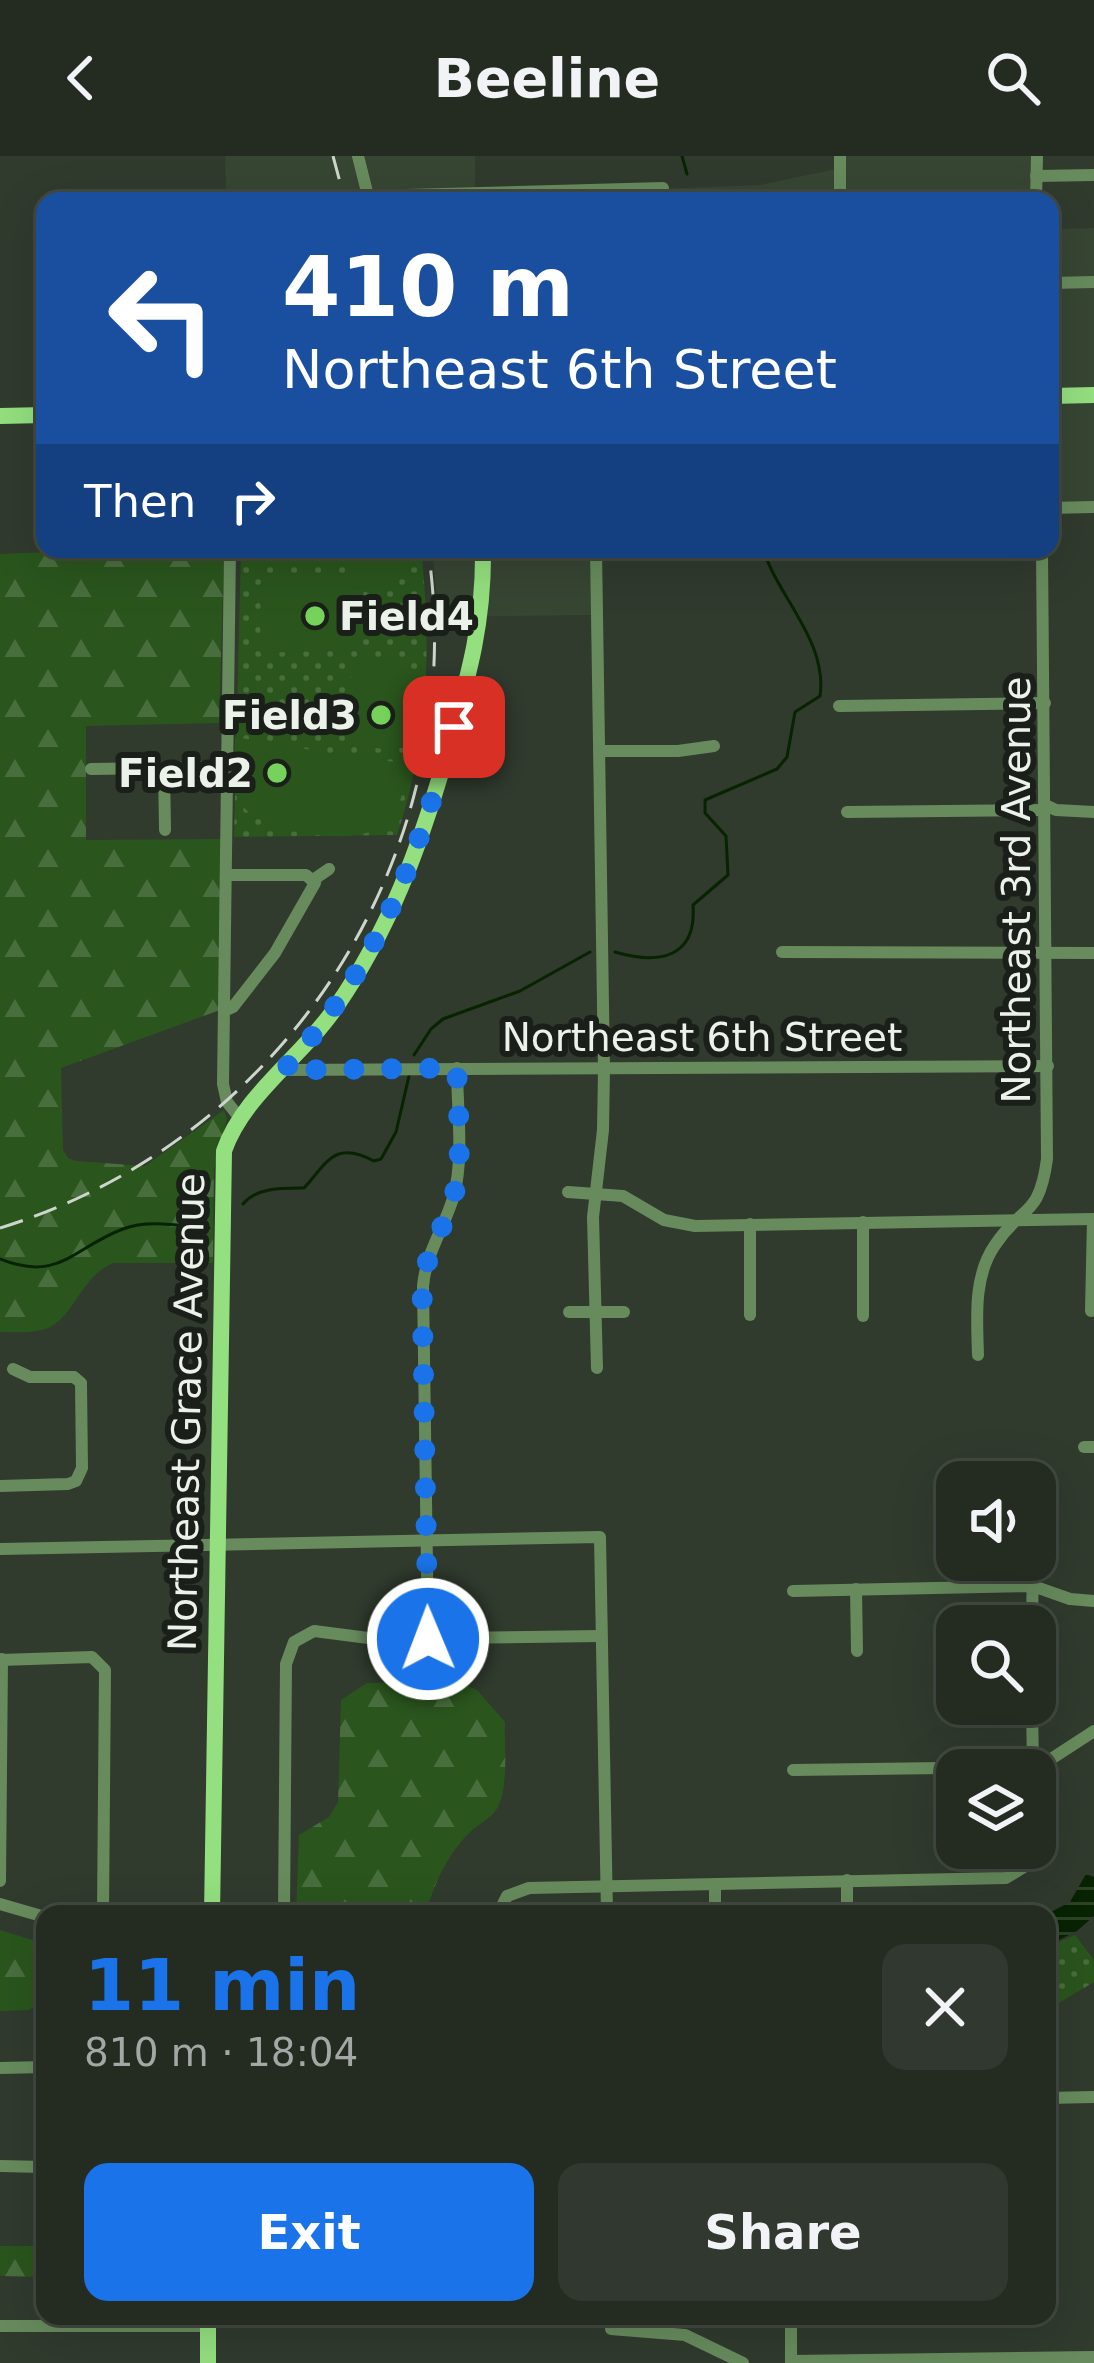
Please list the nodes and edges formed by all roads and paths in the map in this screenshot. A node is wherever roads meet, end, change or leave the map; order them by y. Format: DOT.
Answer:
graph roads {
  1 [pos="358,156"];
  2 [pos="840,156"];
  3 [pos="1036,156"];
  4 [pos="1094,175"];
  5 [pos="1036,176"];
  6 [pos="663,188"];
  7 [pos="367,192"];
  8 [pos="622,192"];
  9 [pos="840,192"];
  10 [pos="1036,192"];
  11 [pos="1094,282"];
  12 [pos="1059,283"];
  13 [pos="1094,394"];
  14 [pos="1059,396"];
  15 [pos="36,415"];
  16 [pos="0,416"];
  17 [pos="1094,507"];
  18 [pos="1059,508"];
  19 [pos="230,558"];
  20 [pos="483,558"];
  21 [pos="596,558"];
  22 [pos="1042,558"];
  23 [pos="1045,703"];
  24 [pos="839,706"];
  25 [pos="714,746"];
  26 [pos="599,751"];
  27 [pos="227,767"];
  28 [pos="164,768"];
  29 [pos="92,769"];
  30 [pos="1046,807"];
  31 [pos="847,812"];
  32 [pos="1094,812"];
  33 [pos="165,830"];
  34 [pos="329,869"];
  35 [pos="226,875"];
  36 [pos="314,880"];
  37 [pos="782,952"];
  38 [pos="1047,952"];
  39 [pos="1094,953"];
  40 [pos="224,1011"];
  41 [pos="1048,1066"];
  42 [pos="457,1068"];
  43 [pos="284,1070"];
  44 [pos="604,1070"];
  45 [pos="239,1117"];
  46 [pos="568,1192"];
  47 [pos="595,1192"];
  48 [pos="1094,1219"];
  49 [pos="1018,1221"];
  50 [pos="863,1222"];
  51 [pos="750,1224"];
  52 [pos="1091,1311"];
  53 [pos="569,1312"];
  54 [pos="596,1312"];
  55 [pos="624,1312"];
  56 [pos="750,1316"];
  57 [pos="863,1316"];
  58 [pos="978,1355"];
  59 [pos="597,1368"];
  60 [pos="13,1370"];
  61 [pos="0,1486"];
  62 [pos="427,1540"];
  63 [pos="216,1546"];
  64 [pos="0,1549"];
  65 [pos="1033,1581"];
  66 [pos="1033,1586"];
  67 [pos="856,1589"];
  68 [pos="793,1591"];
  69 [pos="1094,1601"];
  70 [pos="1033,1605"];
  71 [pos="601,1636"];
  72 [pos="428,1639"];
  73 [pos="857,1651"];
  74 [pos="1,1660"];
  75 [pos="1094,1731"];
  76 [pos="1056,1756"];
  77 [pos="936,1769"];
  78 [pos="793,1770"];
  79 [pos="1,1775"];
  80 [pos="1020,1869"];
  81 [pos="847,1880"];
  82 [pos="0,1882"];
  83 [pos="715,1886"];
  84 [pos="607,1887"];
  85 [pos="0,1904"];
  86 [pos="104,1905"];
  87 [pos="212,1905"];
  88 [pos="284,1905"];
  89 [pos="502,1905"];
  90 [pos="607,1905"];
  91 [pos="716,1905"];
  92 [pos="847,1905"];
  93 [pos="36,1914"];
  94 [pos="36,2067"];
  95 [pos="0,2068"];
  96 [pos="1094,2097"];
  97 [pos="1056,2098"];
  98 [pos="0,2166"];
  99 [pos="36,2167"];
  100 [pos="42,2325"];
  101 [pos="208,2325"];
  102 [pos="623,2325"];
  103 [pos="791,2325"];
  104 [pos="0,2326"];
  105 [pos="1094,2357"];
  106 [pos="1067,2360"];
  107 [pos="791,2362"];
  108 [pos="208,2363"];
  109 [pos="743,2363"];
  1 -- 7 [label="street"];
  2 -- 9 [label="street"];
  3 -- 5 [label="street"];
  4 -- 5 [label="street"];
  5 -- 10 [label="street"];
  6 -- 8 [label="street"];
  11 -- 12 [label="street"];
  13 -- 14 [label="main road"];
  15 -- 16 [label="main road"];
  17 -- 18 [label="street"];
  19 -- 27 [label="street"];
  20 -- 43 [label="main road, Northeast Grace Avenue"];
  21 -- 26 [label="street"];
  22 -- 23 [label="street, Northeast 3rd Avenue"];
  23 -- 24 [label="street"];
  23 -- 30 [label="street, Northeast 3rd Avenue"];
  25 -- 26 [label="street"];
  26 -- 44 [label="street"];
  27 -- 28 [label="street"];
  27 -- 35 [label="street"];
  28 -- 29 [label="street"];
  28 -- 33 [label="street"];
  30 -- 31 [label="street"];
  30 -- 32 [label="street"];
  30 -- 38 [label="street, Northeast 3rd Avenue"];
  34 -- 36 [label="street"];
  35 -- 36 [label="street"];
  35 -- 40 [label="street"];
  36 -- 40 [label="street"];
  37 -- 38 [label="street"];
  38 -- 39 [label="street"];
  38 -- 41 [label="street, Northeast 3rd Avenue"];
  40 -- 45 [label="street"];
  41 -- 44 [label="street, Northeast 6th Street"];
  41 -- 49 [label="street, Northeast 3rd Avenue"];
  42 -- 43 [label="street, Northeast 6th Street"];
  42 -- 44 [label="street, Northeast 6th Street"];
  42 -- 62 [label="street"];
  43 -- 45 [label="main road, Northeast Grace Avenue"];
  44 -- 47 [label="street"];
  45 -- 63 [label="main road, Northeast Grace Avenue"];
  46 -- 47 [label="street"];
  47 -- 51 [label="street"];
  47 -- 54 [label="street"];
  48 -- 49 [label="street"];
  48 -- 52 [label="street"];
  49 -- 50 [label="street"];
  49 -- 58 [label="street, Northeast 3rd Avenue"];
  50 -- 51 [label="street"];
  50 -- 57 [label="street"];
  51 -- 56 [label="street"];
  53 -- 54 [label="street"];
  54 -- 55 [label="street"];
  54 -- 59 [label="street"];
  60 -- 61 [label="street"];
  62 -- 63 [label="street"];
  62 -- 71 [label="street"];
  62 -- 72 [label="street"];
  63 -- 64 [label="street"];
  63 -- 87 [label="main road, Northeast Grace Avenue"];
  65 -- 66 [label="street"];
  66 -- 67 [label="street"];
  66 -- 69 [label="street"];
  66 -- 70 [label="street"];
  67 -- 68 [label="street"];
  67 -- 73 [label="street"];
  71 -- 72 [label="street"];
  71 -- 84 [label="street"];
  72 -- 88 [label="street"];
  74 -- 79 [label="street"];
  74 -- 86 [label="street"];
  75 -- 76 [label="street"];
  77 -- 78 [label="street"];
  79 -- 82 [label="street"];
  80 -- 81 [label="street"];
  81 -- 83 [label="street"];
  81 -- 92 [label="street"];
  83 -- 84 [label="street"];
  83 -- 91 [label="street"];
  84 -- 89 [label="street"];
  84 -- 90 [label="street"];
  85 -- 93 [label="street"];
  94 -- 95 [label="street"];
  96 -- 97 [label="street"];
  98 -- 99 [label="street"];
  100 -- 104 [label="street"];
  101 -- 108 [label="main road"];
  102 -- 109 [label="street"];
  103 -- 107 [label="street"];
  105 -- 106 [label="street"];
  106 -- 107 [label="street"];
}
